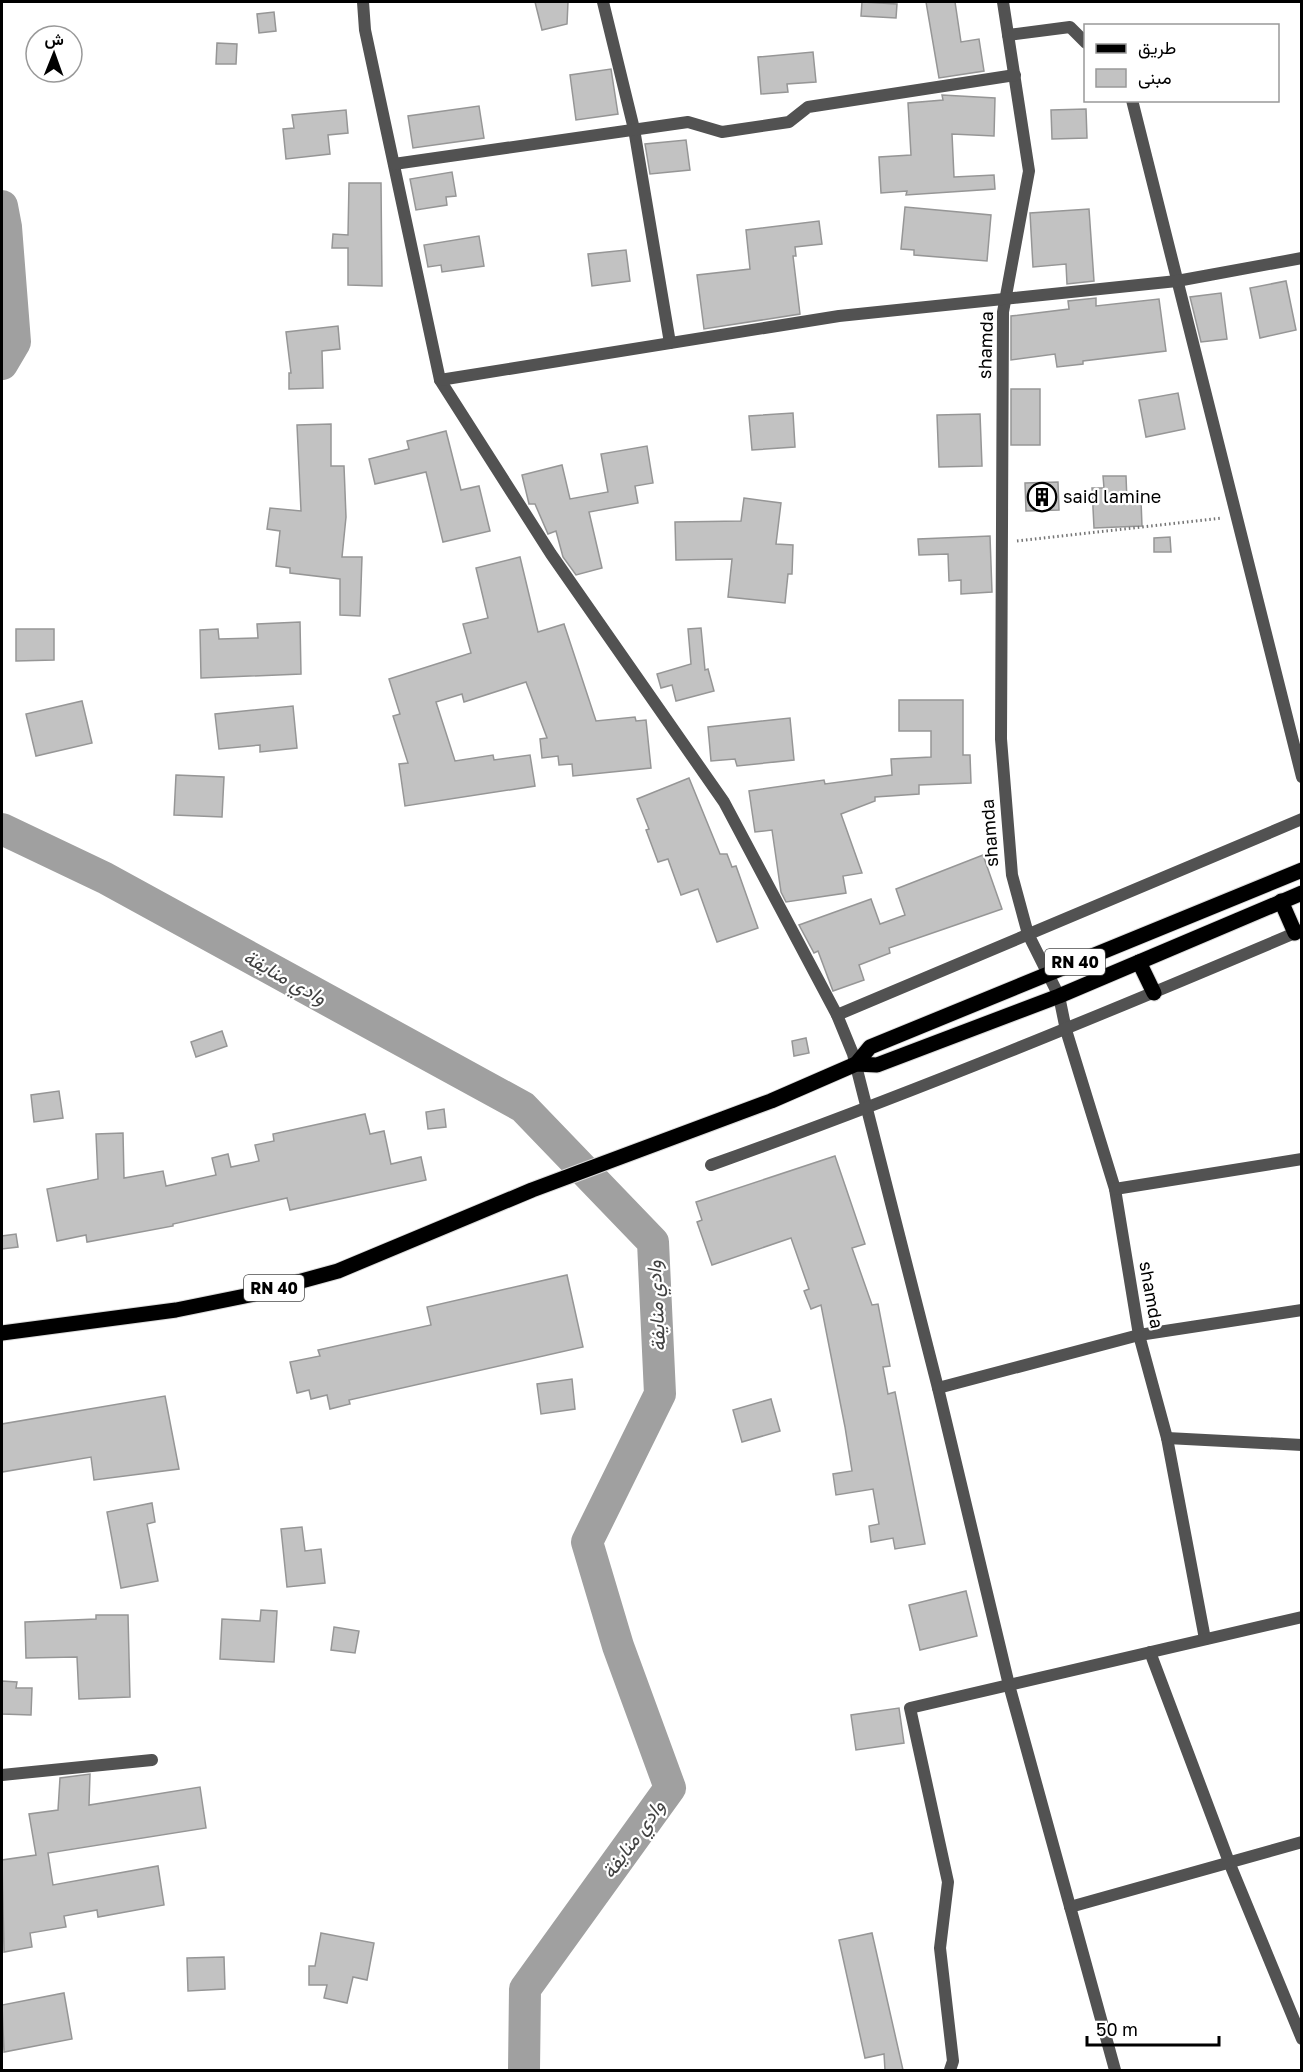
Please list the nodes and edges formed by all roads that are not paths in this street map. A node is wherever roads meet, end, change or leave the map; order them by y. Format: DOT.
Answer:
graph roads {
  1 [pos="363,2"];
  2 [pos="603,2"];
  3 [pos="1003,2"];
  4 [pos="1008,35"];
  5 [pos="1084,41"];
  6 [pos="1015,75"];
  7 [pos="1133,102"];
  8 [pos="634,129"];
  9 [pos="394,164"];
  10 [pos="1302,258"];
  11 [pos="1178,281"];
  12 [pos="1006,300"];
  13 [pos="670,343"];
  14 [pos="440,380"];
  15 [pos="1302,777"];
  16 [pos="1302,819"];
  17 [pos="1302,870"];
  18 [pos="1302,893"];
  19 [pos="1281,901"];
  20 [pos="1298,932"];
  21 [pos="1028,934"];
  22 [pos="1139,962"];
  23 [pos="1050,973"];
  24 [pos="1154,993"];
  25 [pos="1059,996"];
  26 [pos="837,1015"];
  27 [pos="1066,1030"];
  28 [pos="855,1064"];
  29 [pos="866,1110"];
  30 [pos="1302,1159"];
  31 [pos="711,1165"];
  32 [pos="1115,1189"];
  33 [pos="1302,1310"];
  34 [pos="2,1333"];
  35 [pos="1139,1335"];
  36 [pos="938,1389"];
  37 [pos="1167,1438"];
  38 [pos="1302,1445"];
  39 [pos="1302,1617"];
  40 [pos="1206,1639"];
  41 [pos="1150,1652"];
  42 [pos="1009,1685"];
  43 [pos="152,1760"];
  44 [pos="2,1775"];
  45 [pos="1302,1842"];
  46 [pos="1229,1863"];
  47 [pos="1070,1907"];
  48 [pos="1302,2039"];
  49 [pos="950,2070"];
  50 [pos="1115,2070"];
  1 -- 9 [label="street"];
  2 -- 8 [label="street"];
  3 -- 4 [label="street, shamda"];
  4 -- 5 [label="street"];
  4 -- 6 [label="street, shamda"];
  6 -- 8 [label="street"];
  6 -- 12 [label="street, shamda"];
  7 -- 11 [label="street"];
  8 -- 9 [label="street"];
  8 -- 13 [label="street"];
  9 -- 14 [label="street"];
  10 -- 11 [label="street"];
  11 -- 12 [label="street"];
  11 -- 15 [label="street"];
  12 -- 13 [label="street"];
  12 -- 21 [label="street, shamda"];
  13 -- 14 [label="street"];
  14 -- 26 [label="street"];
  16 -- 21 [label="street"];
  17 -- 23 [label="main road, RN 40"];
  18 -- 19 [label="main road, RN 40"];
  19 -- 20 [label="main road"];
  19 -- 22 [label="main road, RN 40"];
  20 -- 24 [label="street"];
  21 -- 23 [label="street, shamda"];
  21 -- 26 [label="street"];
  22 -- 24 [label="main road"];
  22 -- 25 [label="main road, RN 40"];
  23 -- 25 [label="street, shamda"];
  23 -- 28 [label="main road, RN 40"];
  24 -- 27 [label="street"];
  25 -- 27 [label="street, shamda"];
  25 -- 28 [label="main road, RN 40"];
  26 -- 28 [label="street"];
  27 -- 29 [label="street"];
  27 -- 32 [label="street, shamda"];
  28 -- 29 [label="street"];
  28 -- 34 [label="main road, RN 40"];
  29 -- 31 [label="street"];
  29 -- 36 [label="street"];
  30 -- 32 [label="street"];
  32 -- 35 [label="street, shamda"];
  33 -- 35 [label="street"];
  35 -- 36 [label="street"];
  35 -- 37 [label="street, shamda"];
  36 -- 42 [label="street"];
  37 -- 38 [label="street"];
  37 -- 40 [label="street, shamda"];
  39 -- 40 [label="street"];
  40 -- 41 [label="street"];
  41 -- 42 [label="street"];
  41 -- 46 [label="street"];
  42 -- 47 [label="street"];
  42 -- 49 [label="street"];
  43 -- 44 [label="street"];
  45 -- 46 [label="street"];
  46 -- 47 [label="street"];
  46 -- 48 [label="street"];
  47 -- 50 [label="street"];
}
